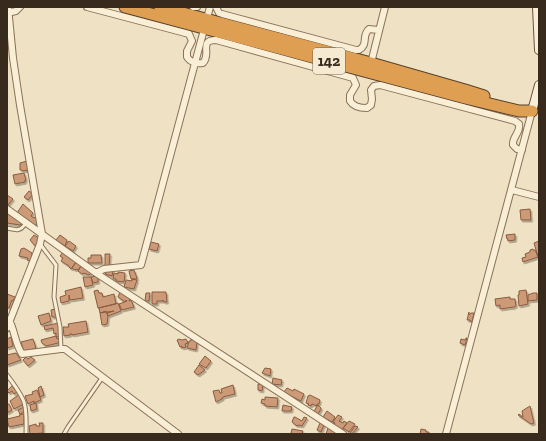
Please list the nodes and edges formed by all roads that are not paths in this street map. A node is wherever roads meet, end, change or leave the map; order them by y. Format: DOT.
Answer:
graph roads {
  1 [pos="20,7"];
  2 [pos="86,7"];
  3 [pos="125,7"];
  4 [pos="160,7"];
  5 [pos="192,7"];
  6 [pos="197,7"];
  7 [pos="210,7"];
  8 [pos="216,7"];
  9 [pos="385,7"];
  10 [pos="537,7"];
  11 [pos="8,11"];
  12 [pos="205,23"];
  13 [pos="378,30"];
  14 [pos="539,50"];
  15 [pos="195,62"];
  16 [pos="371,63"];
  17 [pos="539,85"];
  18 [pos="536,112"];
  19 [pos="522,150"];
  20 [pos="512,190"];
  21 [pos="539,197"];
  22 [pos="7,209"];
  23 [pos="26,223"];
  24 [pos="7,228"];
  25 [pos="42,234"];
  26 [pos="40,244"];
  27 [pos="96,273"];
  28 [pos="8,318"];
  29 [pos="7,328"];
  30 [pos="61,349"];
  31 [pos="7,375"];
  32 [pos="102,378"];
  33 [pos="26,434"];
  34 [pos="64,434"];
  35 [pos="178,434"];
  36 [pos="342,434"];
  37 [pos="446,434"];
  1 -- 11 [label="street"];
  2 -- 15 [label="street"];
  3 -- 12 [label="highway, 142"];
  4 -- 12 [label="highway, 142"];
  5 -- 6 [label="street"];
  7 -- 12 [label="street"];
  8 -- 13 [label="street"];
  9 -- 13 [label="street"];
  10 -- 14 [label="street"];
  11 -- 25 [label="street"];
  12 -- 15 [label="street"];
  12 -- 16 [label="highway, 142"];
  12 -- 18 [label="highway, 142"];
  13 -- 16 [label="street"];
  15 -- 19 [label="street"];
  15 -- 27 [label="street"];
  16 -- 18 [label="highway, 142"];
  17 -- 18 [label="street"];
  18 -- 19 [label="street"];
  19 -- 20 [label="street"];
  20 -- 21 [label="street"];
  20 -- 37 [label="street"];
  22 -- 23 [label="street"];
  23 -- 24 [label="lane"];
  23 -- 25 [label="street"];
  25 -- 26 [label="street"];
  25 -- 27 [label="street"];
  26 -- 28 [label="street"];
  26 -- 30 [label="lane"];
  27 -- 36 [label="street"];
  28 -- 29 [label="street"];
  28 -- 30 [label="street"];
  30 -- 32 [label="street"];
  31 -- 33 [label="lane"];
  32 -- 34 [label="lane"];
  32 -- 35 [label="street"];
}
